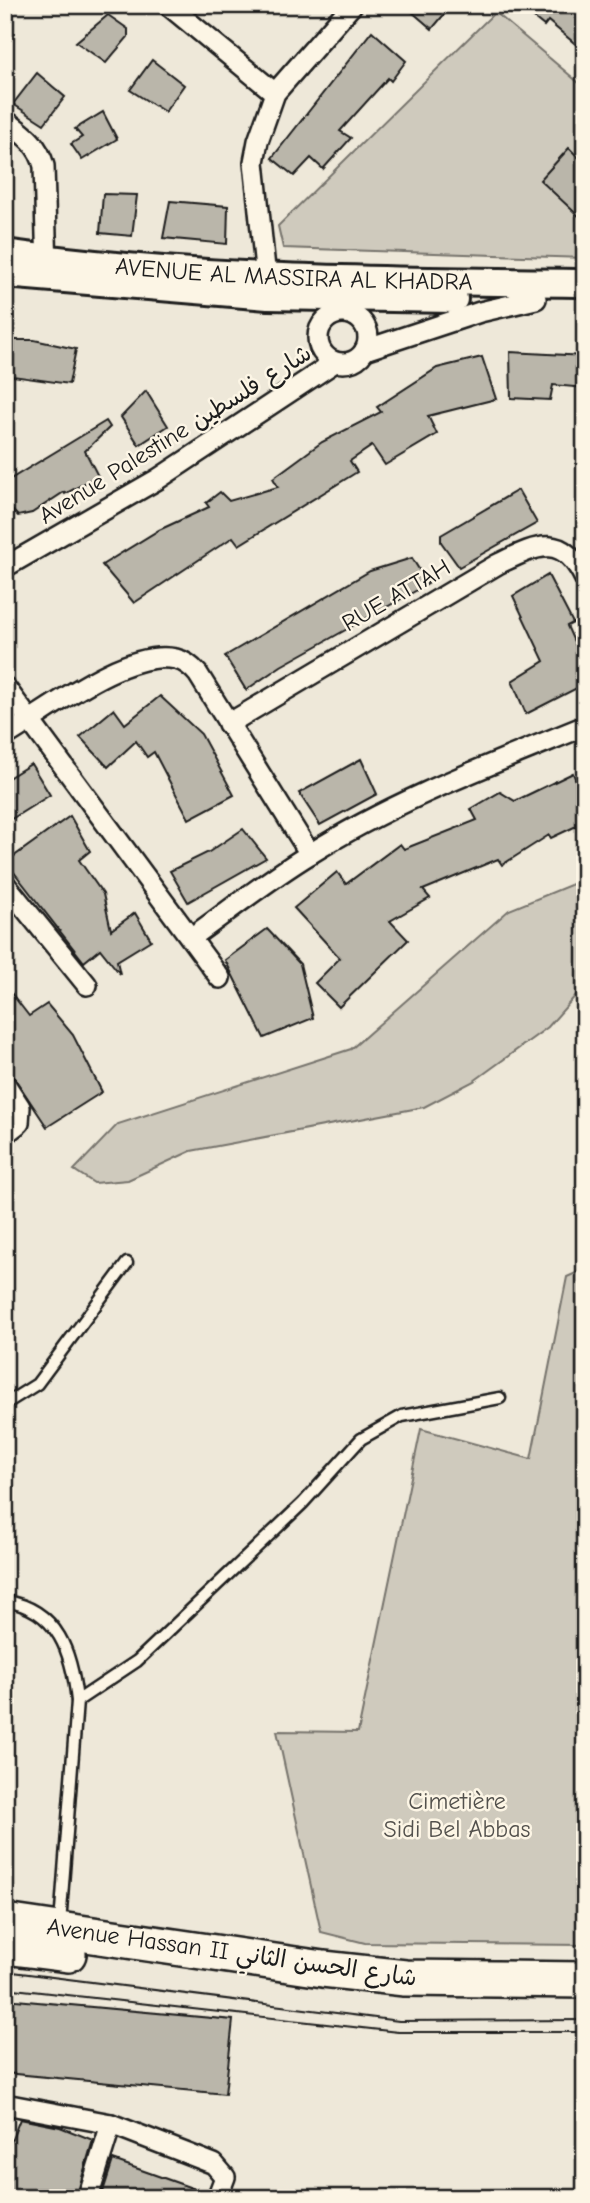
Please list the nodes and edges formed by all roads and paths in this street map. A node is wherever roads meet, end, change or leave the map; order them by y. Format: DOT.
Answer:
graph roads {
  1 [pos="168,5"];
  2 [pos="352,5"];
  3 [pos="275,93"];
  4 [pos="5,120"];
  5 [pos="5,253"];
  6 [pos="47,269"];
  7 [pos="5,274"];
  8 [pos="585,283"];
  9 [pos="266,285"];
  10 [pos="345,296"];
  11 [pos="536,299"];
  12 [pos="585,300"];
  13 [pos="365,350"];
  14 [pos="335,362"];
  15 [pos="7,562"];
  16 [pos="585,579"];
  17 [pos="5,687"];
  18 [pos="30,722"];
  19 [pos="228,724"];
  20 [pos="585,726"];
  21 [pos="5,736"];
  22 [pos="310,853"];
  23 [pos="5,884"];
  24 [pos="192,937"];
  25 [pos="220,978"];
  26 [pos="87,985"];
  27 [pos="5,1084"];
  28 [pos="5,1134"];
  29 [pos="127,1264"];
  30 [pos="500,1398"];
  31 [pos="5,1404"];
  32 [pos="5,1601"];
  33 [pos="77,1701"];
  34 [pos="5,1922"];
  35 [pos="58,1941"];
  36 [pos="5,1946"];
  37 [pos="585,1980"];
  38 [pos="585,2000"];
  39 [pos="5,2104"];
  40 [pos="111,2124"];
  41 [pos="88,2198"];
  42 [pos="217,2198"];
  1 -- 3 [label="street"];
  2 -- 3 [label="street"];
  3 -- 9 [label="street"];
  4 -- 6 [label="street"];
  5 -- 6 [label="main road, AVENUE AL MASSIRA AL KHADRA"];
  6 -- 7 [label="main road, AVENUE AL MASSIRA AL KHADRA"];
  6 -- 9 [label="main road, AVENUE AL MASSIRA AL KHADRA"];
  8 -- 10 [label="main road, AVENUE AL MASSIRA AL KHADRA"];
  9 -- 10 [label="main road, AVENUE AL MASSIRA AL KHADRA"];
  10 -- 11 [label="main road, AVENUE AL MASSIRA AL KHADRA"];
  10 -- 13 [label="street"];
  10 -- 14 [label="street"];
  11 -- 12 [label="main road, AVENUE AL MASSIRA AL KHADRA"];
  11 -- 13 [label="street"];
  13 -- 14 [label="street, Avenue Palestine شارع فلسطين"];
  14 -- 15 [label="street, Avenue Palestine شارع فلسطين"];
  16 -- 19 [label="street, RUE ATTAH"];
  17 -- 18 [label="street"];
  18 -- 19 [label="street"];
  18 -- 21 [label="street"];
  18 -- 24 [label="street"];
  19 -- 22 [label="street"];
  20 -- 22 [label="street"];
  22 -- 24 [label="street"];
  23 -- 26 [label="street"];
  24 -- 25 [label="street"];
  27 -- 28 [label="street"];
  29 -- 31 [label="lane"];
  30 -- 33 [label="lane"];
  32 -- 33 [label="lane"];
  33 -- 35 [label="lane"];
  34 -- 35 [label="highway, Avenue Hassan II شارع الحسن الثاني"];
  35 -- 36 [label="highway, Avenue Hassan II شارع الحسن الثاني"];
  35 -- 37 [label="highway, Avenue Hassan II شارع الحسن الثاني"];
  35 -- 38 [label="highway, Avenue Hassan II شارع الحسن الثاني"];
  39 -- 40 [label="street"];
  40 -- 41 [label="street"];
  40 -- 42 [label="street"];
}
